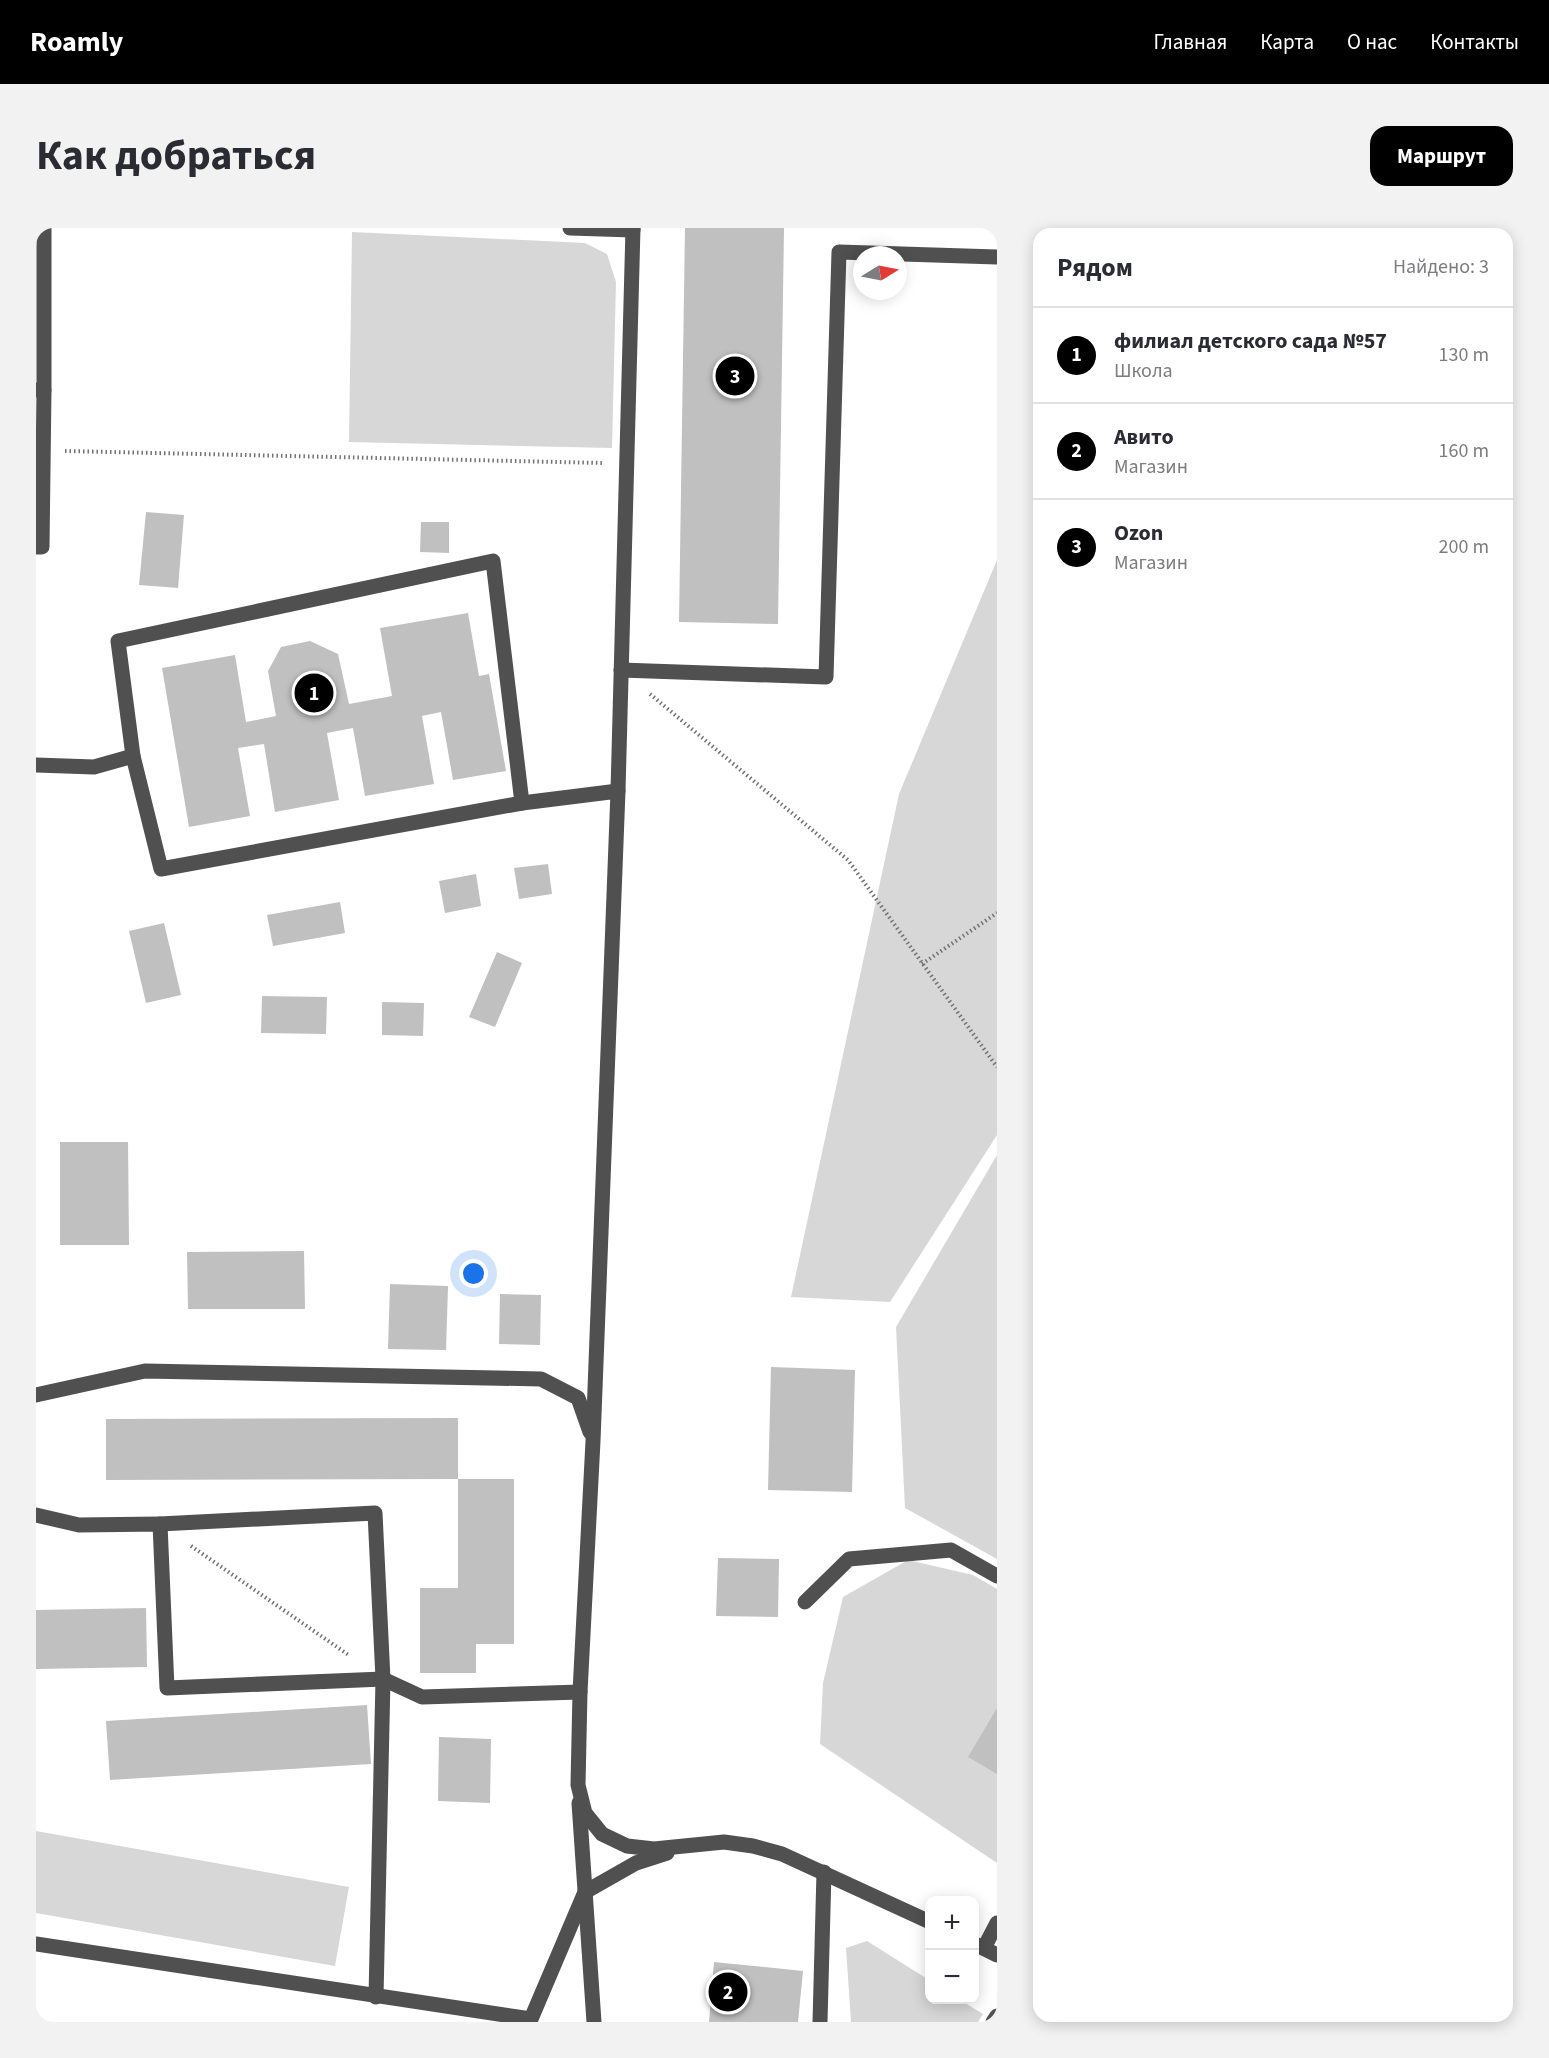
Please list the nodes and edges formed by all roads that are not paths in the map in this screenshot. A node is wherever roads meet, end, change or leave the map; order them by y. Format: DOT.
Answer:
graph roads {
  1 [pos="44,228"];
  2 [pos="570,228"];
  3 [pos="633,229"];
  4 [pos="997,257"];
  5 [pos="40,390"];
  6 [pos="36,547"];
  7 [pos="621,670"];
  8 [pos="133,756"];
  9 [pos="36,765"];
  10 [pos="618,791"];
  11 [pos="522,803"];
  12 [pos="36,1395"];
  13 [pos="593,1441"];
  14 [pos="36,1515"];
  15 [pos="160,1524"];
  16 [pos="997,1576"];
  17 [pos="805,1602"];
  18 [pos="383,1679"];
  19 [pos="580,1692"];
  20 [pos="578,1785"];
  21 [pos="692,1844"];
  22 [pos="824,1872"];
  23 [pos="585,1892"];
  24 [pos="925,1920"];
  25 [pos="997,1923"];
  26 [pos="36,1944"];
  27 [pos="985,1949"];
  28 [pos="376,1997"];
  29 [pos="997,2016"];
  30 [pos="531,2021"];
  31 [pos="594,2022"];
  32 [pos="820,2022"];
  33 [pos="993,2022"];
  1 -- 5 [label="street"];
  2 -- 3 [label="street"];
  3 -- 7 [label="street"];
  4 -- 7 [label="street"];
  5 -- 6 [label="street"];
  7 -- 10 [label="street"];
  8 -- 9 [label="street"];
  8 -- 11 [label="street"];
  8 -- 11 [label="street"];
  10 -- 11 [label="street"];
  10 -- 13 [label="street"];
  12 -- 13 [label="street"];
  13 -- 19 [label="street"];
  14 -- 15 [label="street"];
  15 -- 18 [label="street"];
  15 -- 18 [label="street"];
  16 -- 17 [label="street"];
  18 -- 19 [label="street"];
  18 -- 28 [label="street"];
  19 -- 20 [label="street"];
  20 -- 21 [label="street"];
  20 -- 23 [label="street"];
  21 -- 22 [label="street"];
  21 -- 23 [label="street"];
  22 -- 24 [label="street"];
  22 -- 32 [label="street"];
  23 -- 30 [label="street"];
  23 -- 31 [label="street"];
  25 -- 27 [label="street"];
  26 -- 28 [label="street"];
  28 -- 30 [label="street"];
  29 -- 33 [label="street"];
}
